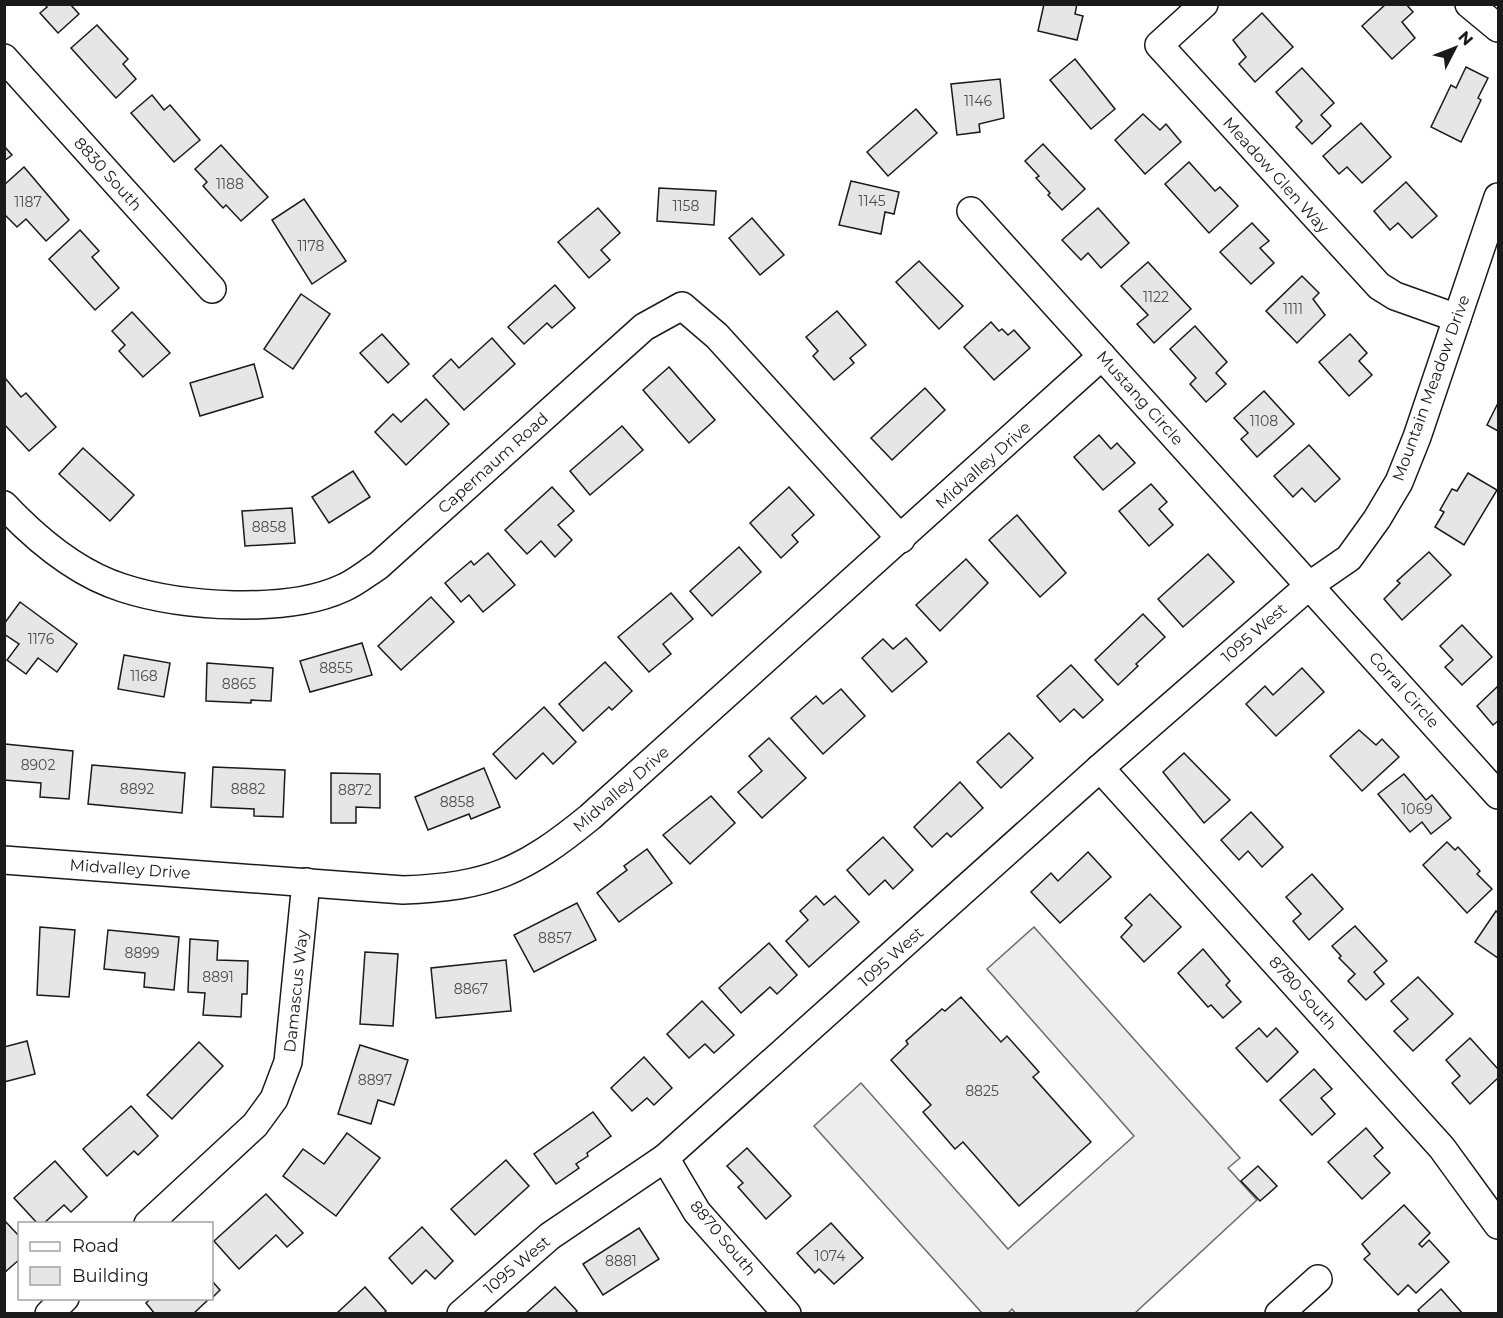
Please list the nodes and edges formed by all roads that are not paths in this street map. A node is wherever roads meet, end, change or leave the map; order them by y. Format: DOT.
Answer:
graph roads {
  1 [pos="1204,4"];
  2 [pos="1469,4"];
  3 [pos="1498,28"];
  4 [pos="4,58"];
  5 [pos="1498,197"];
  6 [pos="971,211"];
  7 [pos="212,289"];
  8 [pos="1457,318"];
  9 [pos="1102,356"];
  10 [pos="4,505"];
  11 [pos="901,539"];
  12 [pos="1310,585"];
  13 [pos="1100,768"];
  14 [pos="1498,795"];
  15 [pos="4,860"];
  16 [pos="306,882"];
  17 [pos="665,1158"];
  18 [pos="150,1222"];
  19 [pos="1498,1225"];
  20 [pos="1318,1279"];
  21 [pos="64,1300"];
  22 [pos="49,1314"];
  23 [pos="461,1314"];
  24 [pos="787,1314"];
  25 [pos="1279,1314"];
  1 -- 8 [label="street, Meadow Glen Way"];
  2 -- 3 [label="street"];
  4 -- 7 [label="street, 8830 South"];
  5 -- 8 [label="street, Mountain Meadow Drive"];
  6 -- 9 [label="street, Mustang Circle"];
  8 -- 12 [label="street, Mountain Meadow Drive"];
  9 -- 11 [label="street, Midvalley Drive"];
  9 -- 12 [label="street, Mustang Circle"];
  10 -- 11 [label="street, Capernaum Road"];
  11 -- 16 [label="street, Midvalley Drive"];
  12 -- 13 [label="street, 1095 West"];
  12 -- 14 [label="street, Corral Circle"];
  13 -- 17 [label="street, 1095 West"];
  13 -- 19 [label="street, 8780 South"];
  15 -- 16 [label="street, Midvalley Drive"];
  16 -- 18 [label="street, Damascus Way"];
  17 -- 23 [label="street, 1095 West"];
  17 -- 24 [label="street, 8870 South"];
  20 -- 25 [label="street"];
  21 -- 22 [label="street"];
}
